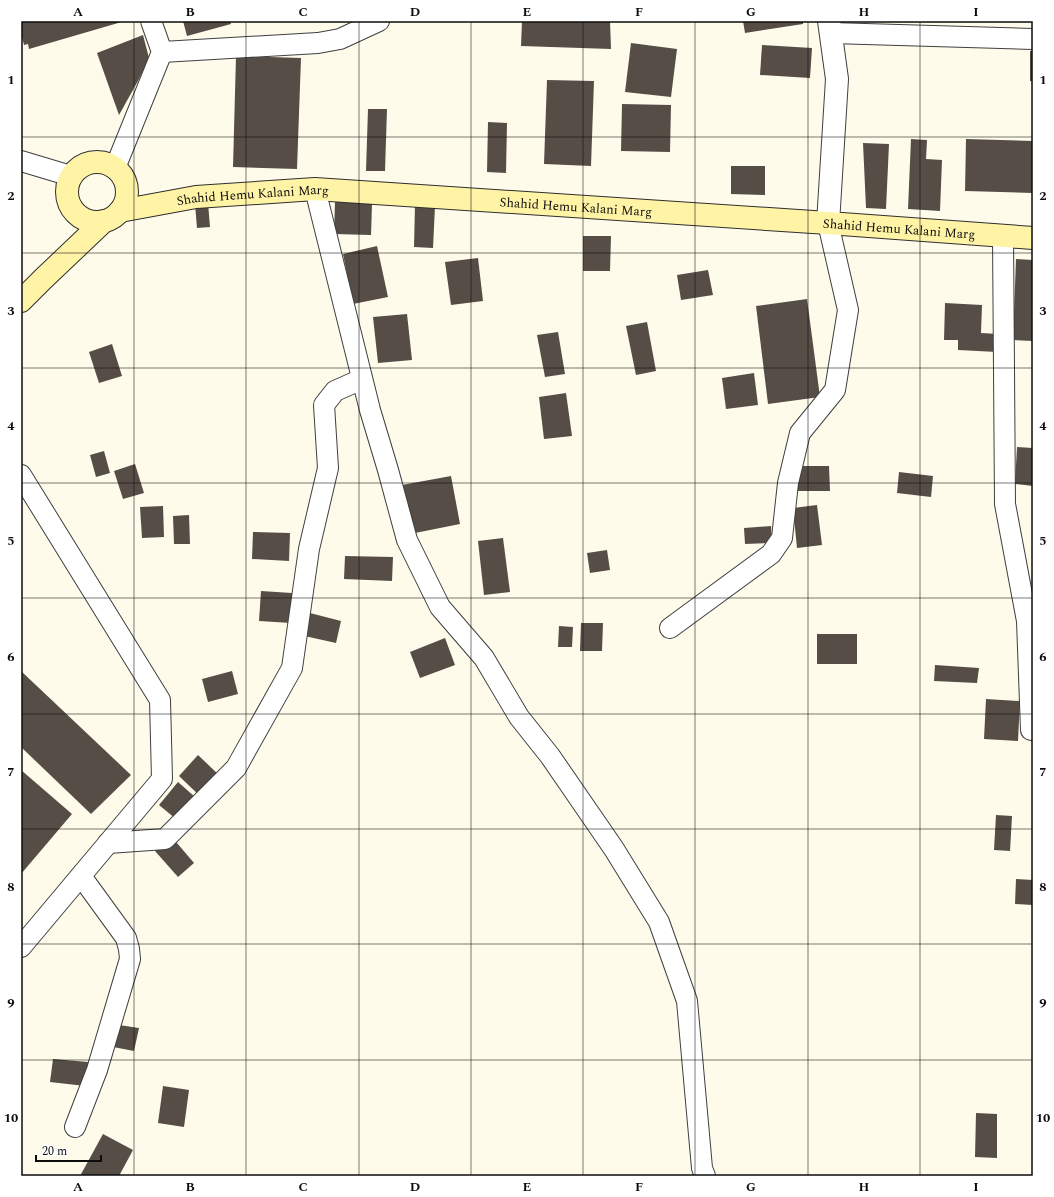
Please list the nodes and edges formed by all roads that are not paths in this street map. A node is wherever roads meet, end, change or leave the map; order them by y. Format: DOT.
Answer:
graph roads {
  1 [pos="151,21"];
  2 [pos="379,21"];
  3 [pos="830,27"];
  4 [pos="1033,39"];
  5 [pos="162,52"];
  6 [pos="21,161"];
  7 [pos="115,168"];
  8 [pos="71,176"];
  9 [pos="315,189"];
  10 [pos="112,216"];
  11 [pos="828,223"];
  12 [pos="1003,235"];
  13 [pos="1033,238"];
  14 [pos="21,301"];
  15 [pos="362,379"];
  16 [pos="21,475"];
  17 [pos="670,628"];
  18 [pos="1031,730"];
  19 [pos="108,844"];
  20 [pos="81,876"];
  21 [pos="21,947"];
  22 [pos="75,1127"];
  23 [pos="705,1176"];
  1 -- 5 [label="street"];
  2 -- 5 [label="street"];
  3 -- 4 [label="street"];
  3 -- 11 [label="street"];
  5 -- 7 [label="street"];
  6 -- 8 [label="street"];
  7 -- 8 [label="main road"];
  7 -- 10 [label="main road"];
  8 -- 10 [label="main road, Shahid Hemu Kalani Marg"];
  9 -- 10 [label="main road, Shahid Hemu Kalani Marg"];
  9 -- 11 [label="main road, Shahid Hemu Kalani Marg"];
  9 -- 15 [label="street"];
  10 -- 14 [label="main road"];
  11 -- 12 [label="main road, Shahid Hemu Kalani Marg"];
  11 -- 17 [label="street"];
  12 -- 13 [label="main road, Shahid Hemu Kalani Marg"];
  12 -- 18 [label="street"];
  15 -- 19 [label="street"];
  15 -- 23 [label="street"];
  16 -- 19 [label="street"];
  19 -- 20 [label="street"];
  20 -- 21 [label="street"];
  20 -- 22 [label="street"];
}
